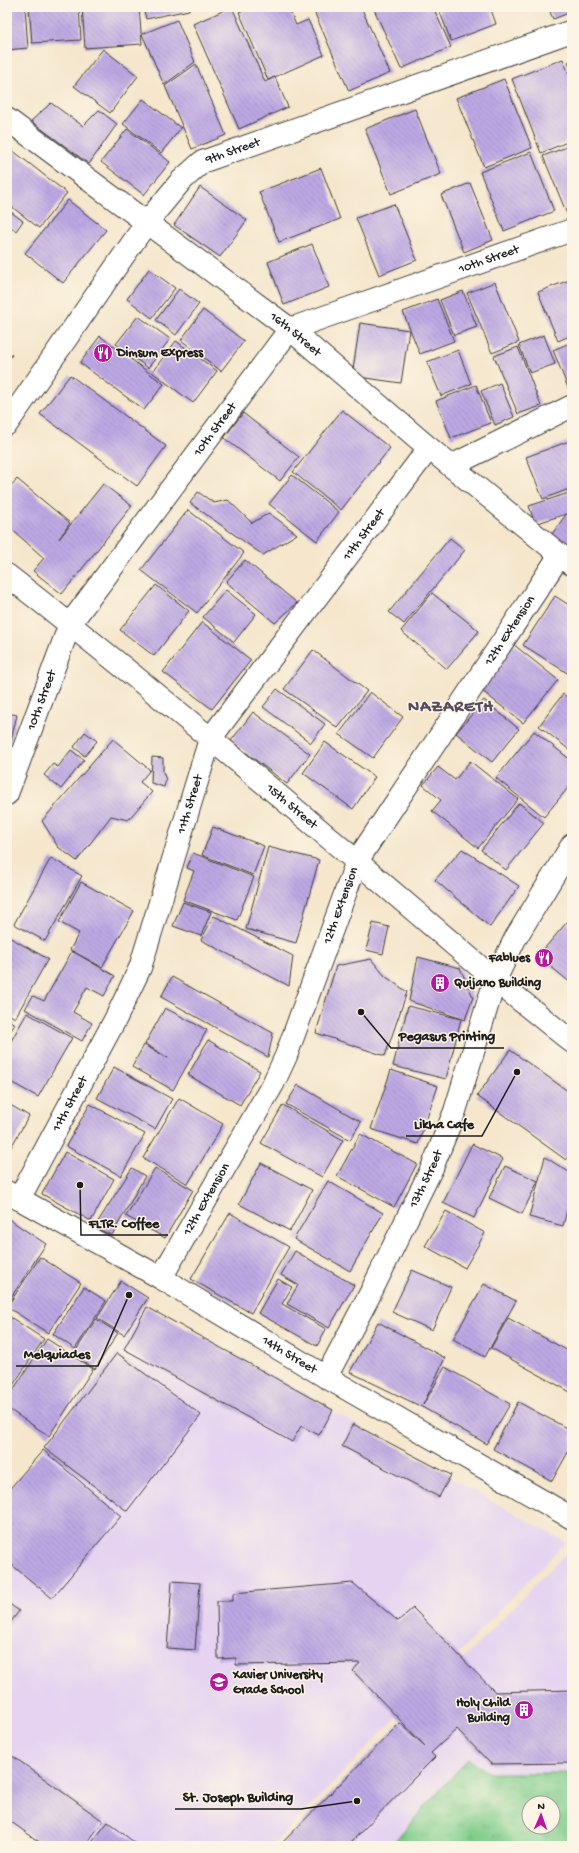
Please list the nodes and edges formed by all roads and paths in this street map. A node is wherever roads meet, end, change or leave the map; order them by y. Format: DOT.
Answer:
graph roads {
  1 [pos="572,31"];
  2 [pos="7,119"];
  3 [pos="147,222"];
  4 [pos="572,230"];
  5 [pos="290,329"];
  6 [pos="572,406"];
  7 [pos="7,424"];
  8 [pos="429,448"];
  9 [pos="451,466"];
  10 [pos="566,560"];
  11 [pos="7,575"];
  12 [pos="70,624"];
  13 [pos="210,739"];
  14 [pos="7,794"];
  15 [pos="572,845"];
  16 [pos="357,861"];
  17 [pos="495,980"];
  18 [pos="572,1042"];
  19 [pos="13,1196"];
  20 [pos="161,1278"];
  21 [pos="326,1377"];
  22 [pos="571,1515"];
  1 -- 3 [label="street, 9th Street"];
  2 -- 3 [label="street, 16th Street"];
  3 -- 5 [label="street, 16th Street"];
  3 -- 7 [label="street, 9th Street"];
  4 -- 5 [label="street, 10th Street"];
  5 -- 8 [label="street, 16th Street"];
  5 -- 12 [label="street, 10th Street"];
  6 -- 9 [label="street"];
  8 -- 9 [label="street, 16th Street"];
  8 -- 13 [label="street, 11th Street"];
  9 -- 10 [label="street, 16th Street"];
  10 -- 16 [label="street, 12th Extension"];
  11 -- 12 [label="street, 15th Street"];
  12 -- 13 [label="street, 15th Street"];
  12 -- 14 [label="street, 10th Street"];
  13 -- 16 [label="street, 15th Street"];
  13 -- 19 [label="street, 11th Street"];
  15 -- 17 [label="street, 13th Street"];
  16 -- 17 [label="street, 15th Street"];
  16 -- 20 [label="street, 12th Extension"];
  17 -- 18 [label="street, 15th Street"];
  17 -- 21 [label="street, 13th Street"];
  19 -- 20 [label="street, 14th Street"];
  20 -- 21 [label="street, 14th Street"];
  21 -- 22 [label="street, 14th Street"];
}
